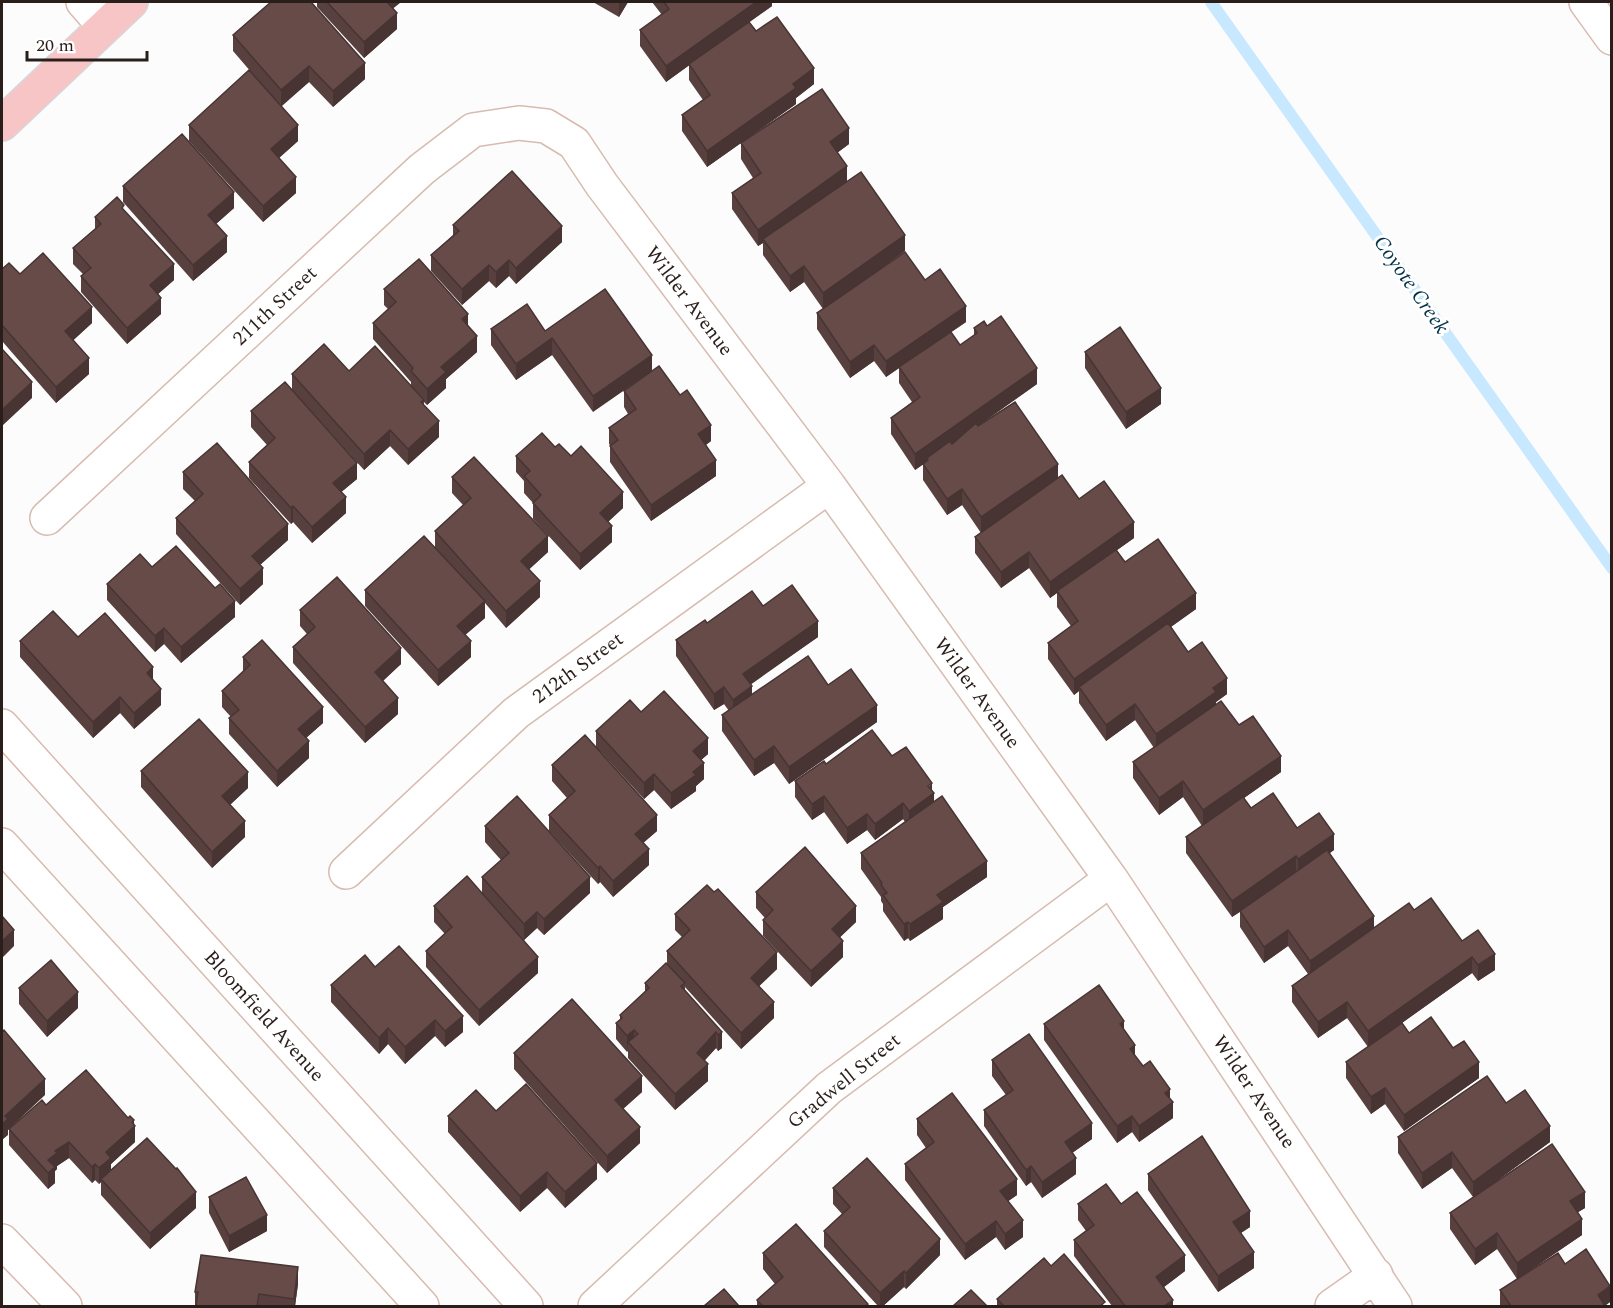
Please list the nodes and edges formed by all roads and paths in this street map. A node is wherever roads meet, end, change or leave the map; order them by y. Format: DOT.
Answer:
graph roads {
  1 [pos="83,2"];
  2 [pos="131,2"];
  3 [pos="1586,2"];
  4 [pos="104,26"];
  5 [pos="1611,38"];
  6 [pos="519,123"];
  7 [pos="2,124"];
  8 [pos="829,486"];
  9 [pos="47,518"];
  10 [pos="2,726"];
  11 [pos="2,845"];
  12 [pos="346,872"];
  13 [pos="1111,879"];
  14 [pos="2,1241"];
  15 [pos="1376,1275"];
  16 [pos="65,1306"];
  17 [pos="422,1306"];
  18 [pos="526,1306"];
  19 [pos="595,1306"];
  20 [pos="1332,1306"];
  21 [pos="1395,1306"];
  1 -- 4 [label="street"];
  2 -- 4 [label="main road"];
  3 -- 5 [label="street"];
  4 -- 7 [label="main road"];
  6 -- 8 [label="street, Wilder Avenue"];
  6 -- 9 [label="street, 211th Street"];
  8 -- 12 [label="street, 212th Street"];
  8 -- 13 [label="street, Wilder Avenue"];
  10 -- 18 [label="street, Bloomfield Avenue"];
  11 -- 17 [label="street"];
  13 -- 15 [label="street, Wilder Avenue"];
  13 -- 19 [label="street, Gradwell Street"];
  14 -- 16 [label="street"];
  15 -- 20 [label="street"];
  15 -- 21 [label="street, Wilder Avenue"];
}
